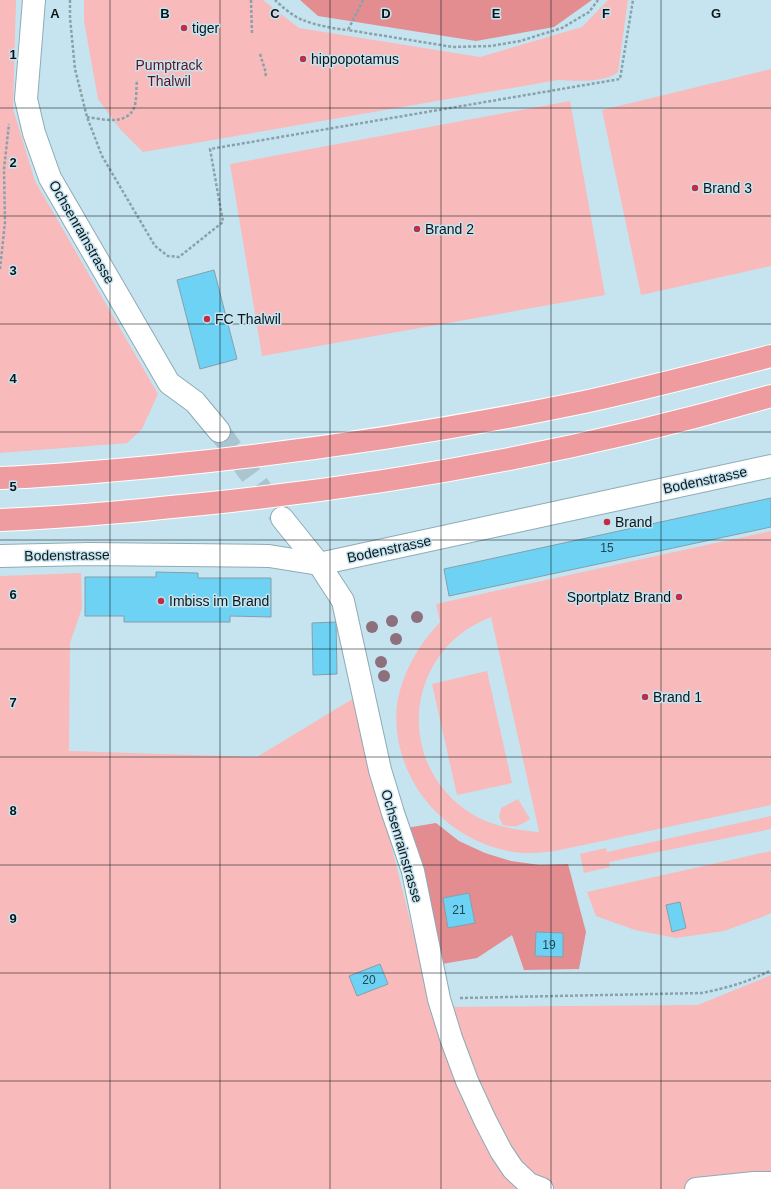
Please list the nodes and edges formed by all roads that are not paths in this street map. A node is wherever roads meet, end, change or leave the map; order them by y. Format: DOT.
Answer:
graph roads {
  1 [pos="34,0"];
  2 [pos="771,356"];
  3 [pos="771,396"];
  4 [pos="219,431"];
  5 [pos="771,466"];
  6 [pos="0,478"];
  7 [pos="282,518"];
  8 [pos="0,520"];
  9 [pos="0,556"];
  10 [pos="319,564"];
  11 [pos="771,1183"];
  12 [pos="542,1189"];
  13 [pos="696,1189"];
  1 -- 4 [label="street, Ochsenrainstrasse"];
  2 -- 6 [label="highway"];
  3 -- 8 [label="highway"];
  5 -- 10 [label="street, Bodenstrasse"];
  7 -- 10 [label="street, Ochsenrainstrasse"];
  9 -- 10 [label="street, Bodenstrasse"];
  10 -- 12 [label="street, Ochsenrainstrasse"];
  11 -- 13 [label="street"];
}
